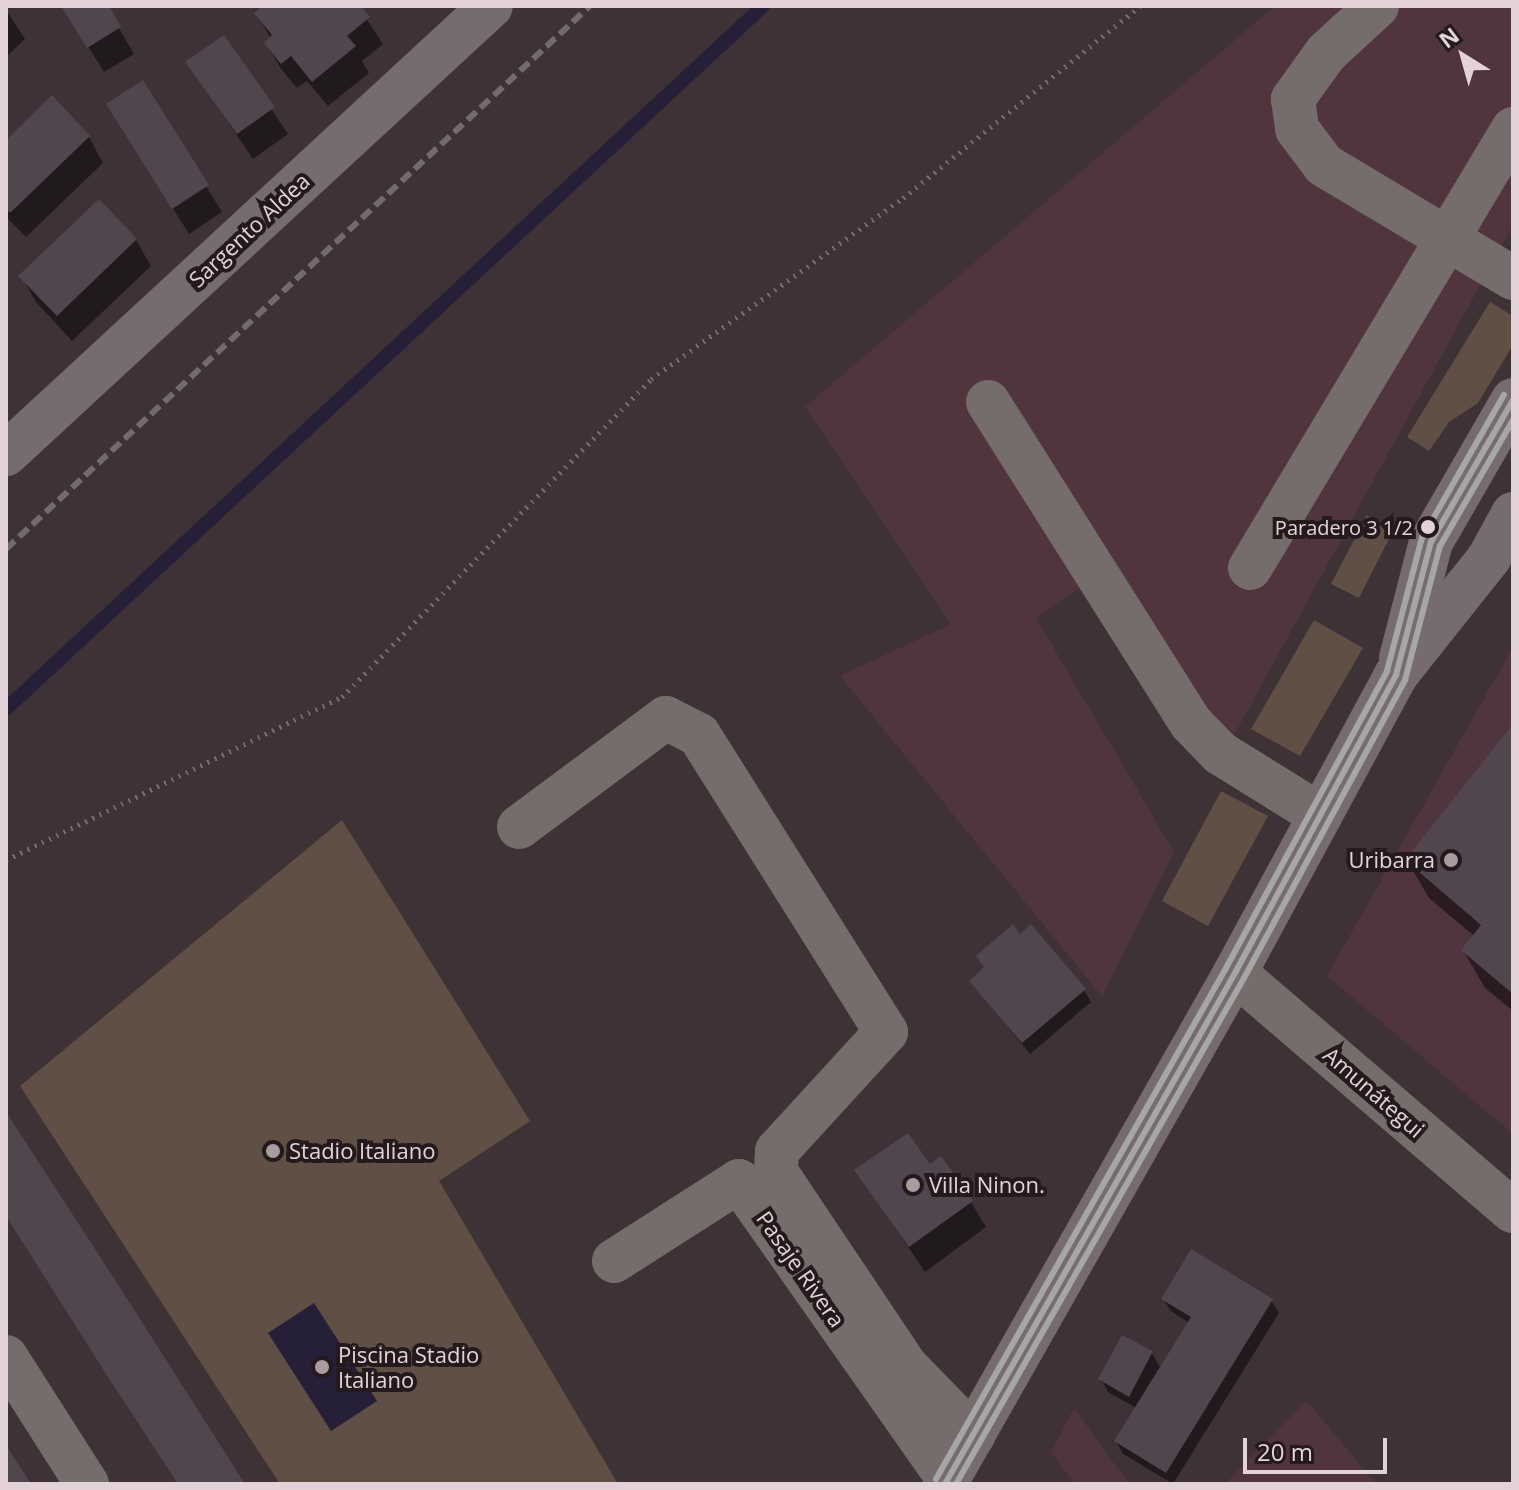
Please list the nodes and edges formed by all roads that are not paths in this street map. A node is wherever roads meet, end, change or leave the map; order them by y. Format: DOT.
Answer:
graph roads {
  1 [pos="491,6"];
  2 [pos="1377,6"];
  3 [pos="1513,129"];
  4 [pos="1446,240"];
  5 [pos="1513,278"];
  6 [pos="1513,400"];
  7 [pos="988,402"];
  8 [pos="6,454"];
  9 [pos="1513,514"];
  10 [pos="1250,568"];
  11 [pos="1396,675"];
  12 [pos="1320,815"];
  13 [pos="519,827"];
  14 [pos="1235,973"];
  15 [pos="1513,1211"];
  16 [pos="614,1261"];
  17 [pos="6,1357"];
  18 [pos="973,1435"];
  19 [pos="947,1481"];
  20 [pos="87,1484"];
  1 -- 8 [label="main road, Sargento Aldea"];
  2 -- 4 [label="street"];
  3 -- 4 [label="street"];
  4 -- 5 [label="street"];
  4 -- 10 [label="street"];
  6 -- 11 [label="main road"];
  7 -- 12 [label="street"];
  9 -- 11 [label="main road"];
  11 -- 12 [label="main road"];
  12 -- 14 [label="main road"];
  13 -- 18 [label="street"];
  14 -- 15 [label="street, Amunátegui"];
  14 -- 18 [label="main road"];
  16 -- 19 [label="street, Pasaje Rivera"];
  17 -- 20 [label="street"];
  18 -- 19 [label="main road"];
}
